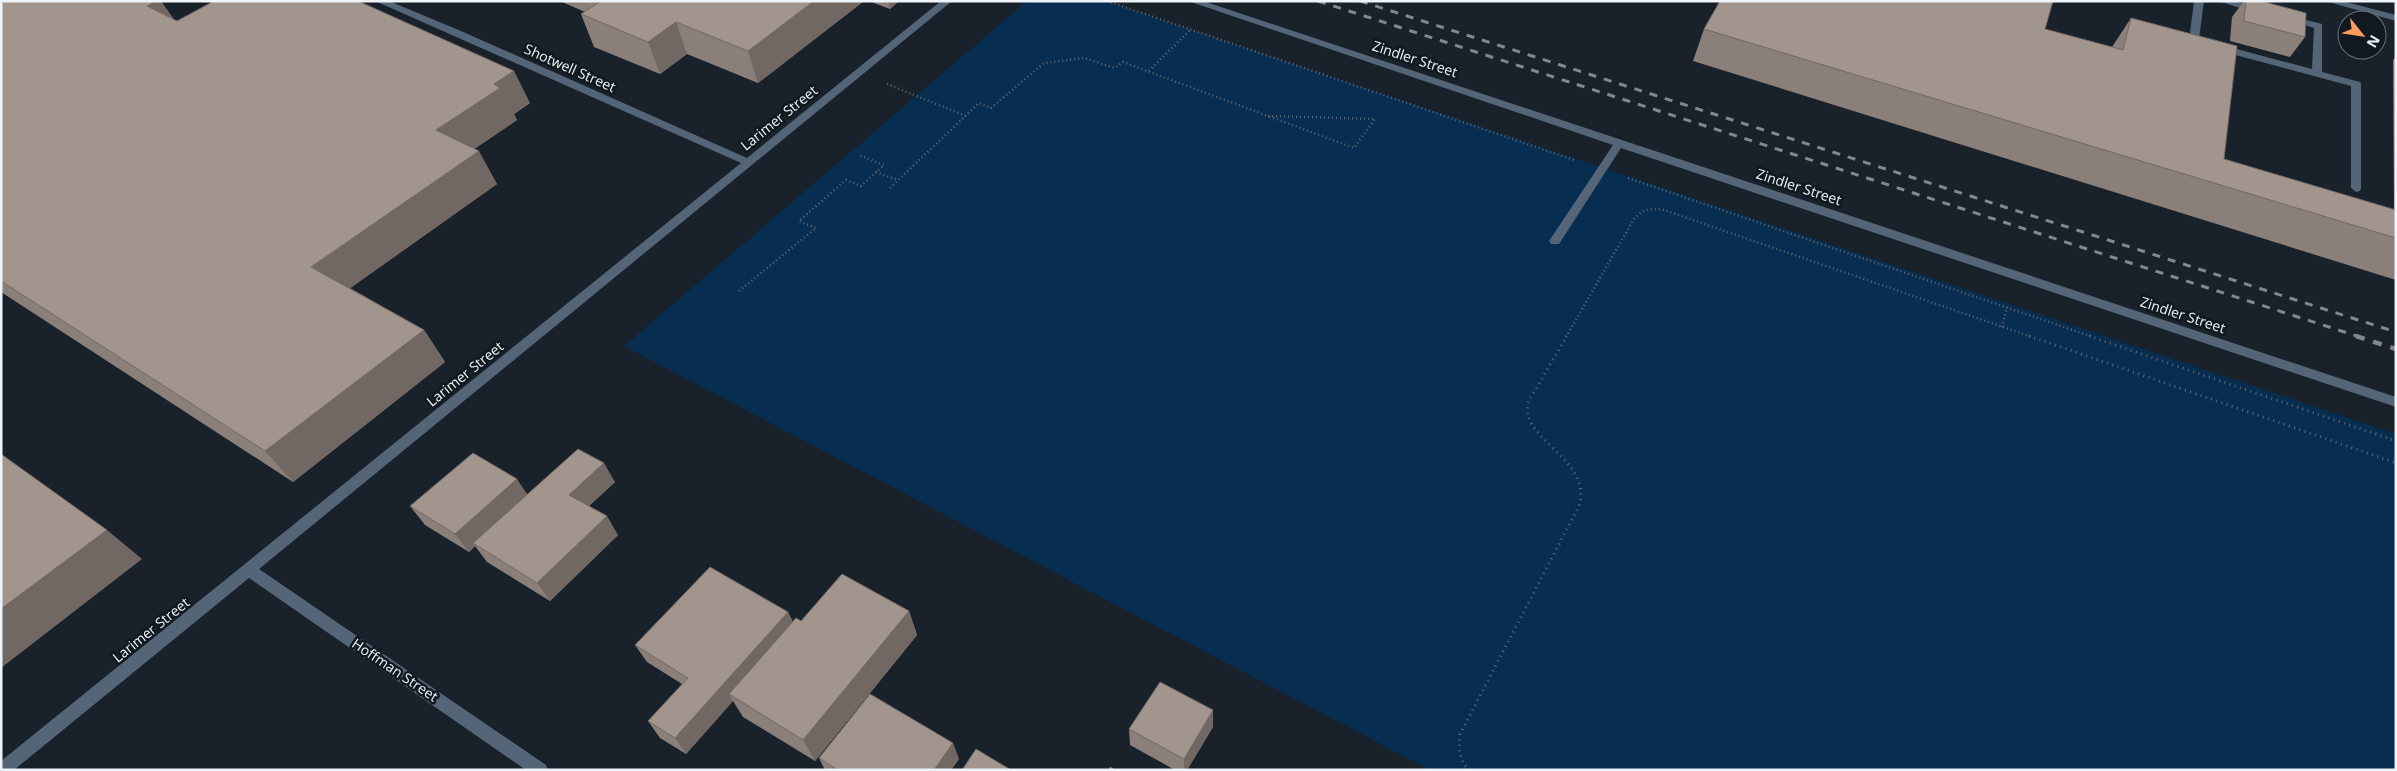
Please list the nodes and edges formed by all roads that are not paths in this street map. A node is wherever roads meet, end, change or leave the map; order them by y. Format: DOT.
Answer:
graph roads {
  1 [pos="380,1"];
  2 [pos="947,1"];
  3 [pos="1193,1"];
  4 [pos="2199,1"];
  5 [pos="2223,1"];
  6 [pos="2330,1"];
  7 [pos="2396,18"];
  8 [pos="2317,74"];
  9 [pos="1618,143"];
  10 [pos="748,162"];
  11 [pos="2356,188"];
  12 [pos="1555,241"];
  13 [pos="2396,402"];
  14 [pos="250,570"];
  15 [pos="2,770"];
  16 [pos="540,770"];
  1 -- 10 [label="street, Shotwell Street"];
  2 -- 10 [label="street, Larimer Street"];
  3 -- 9 [label="street, Zindler Street"];
  4 -- 8 [label="street"];
  5 -- 8 [label="street"];
  6 -- 7 [label="street"];
  8 -- 11 [label="street"];
  9 -- 12 [label="street"];
  9 -- 13 [label="street, Zindler Street"];
  10 -- 14 [label="street, Larimer Street"];
  14 -- 15 [label="street, Larimer Street"];
  14 -- 16 [label="street, Hoffman Street"];
}
